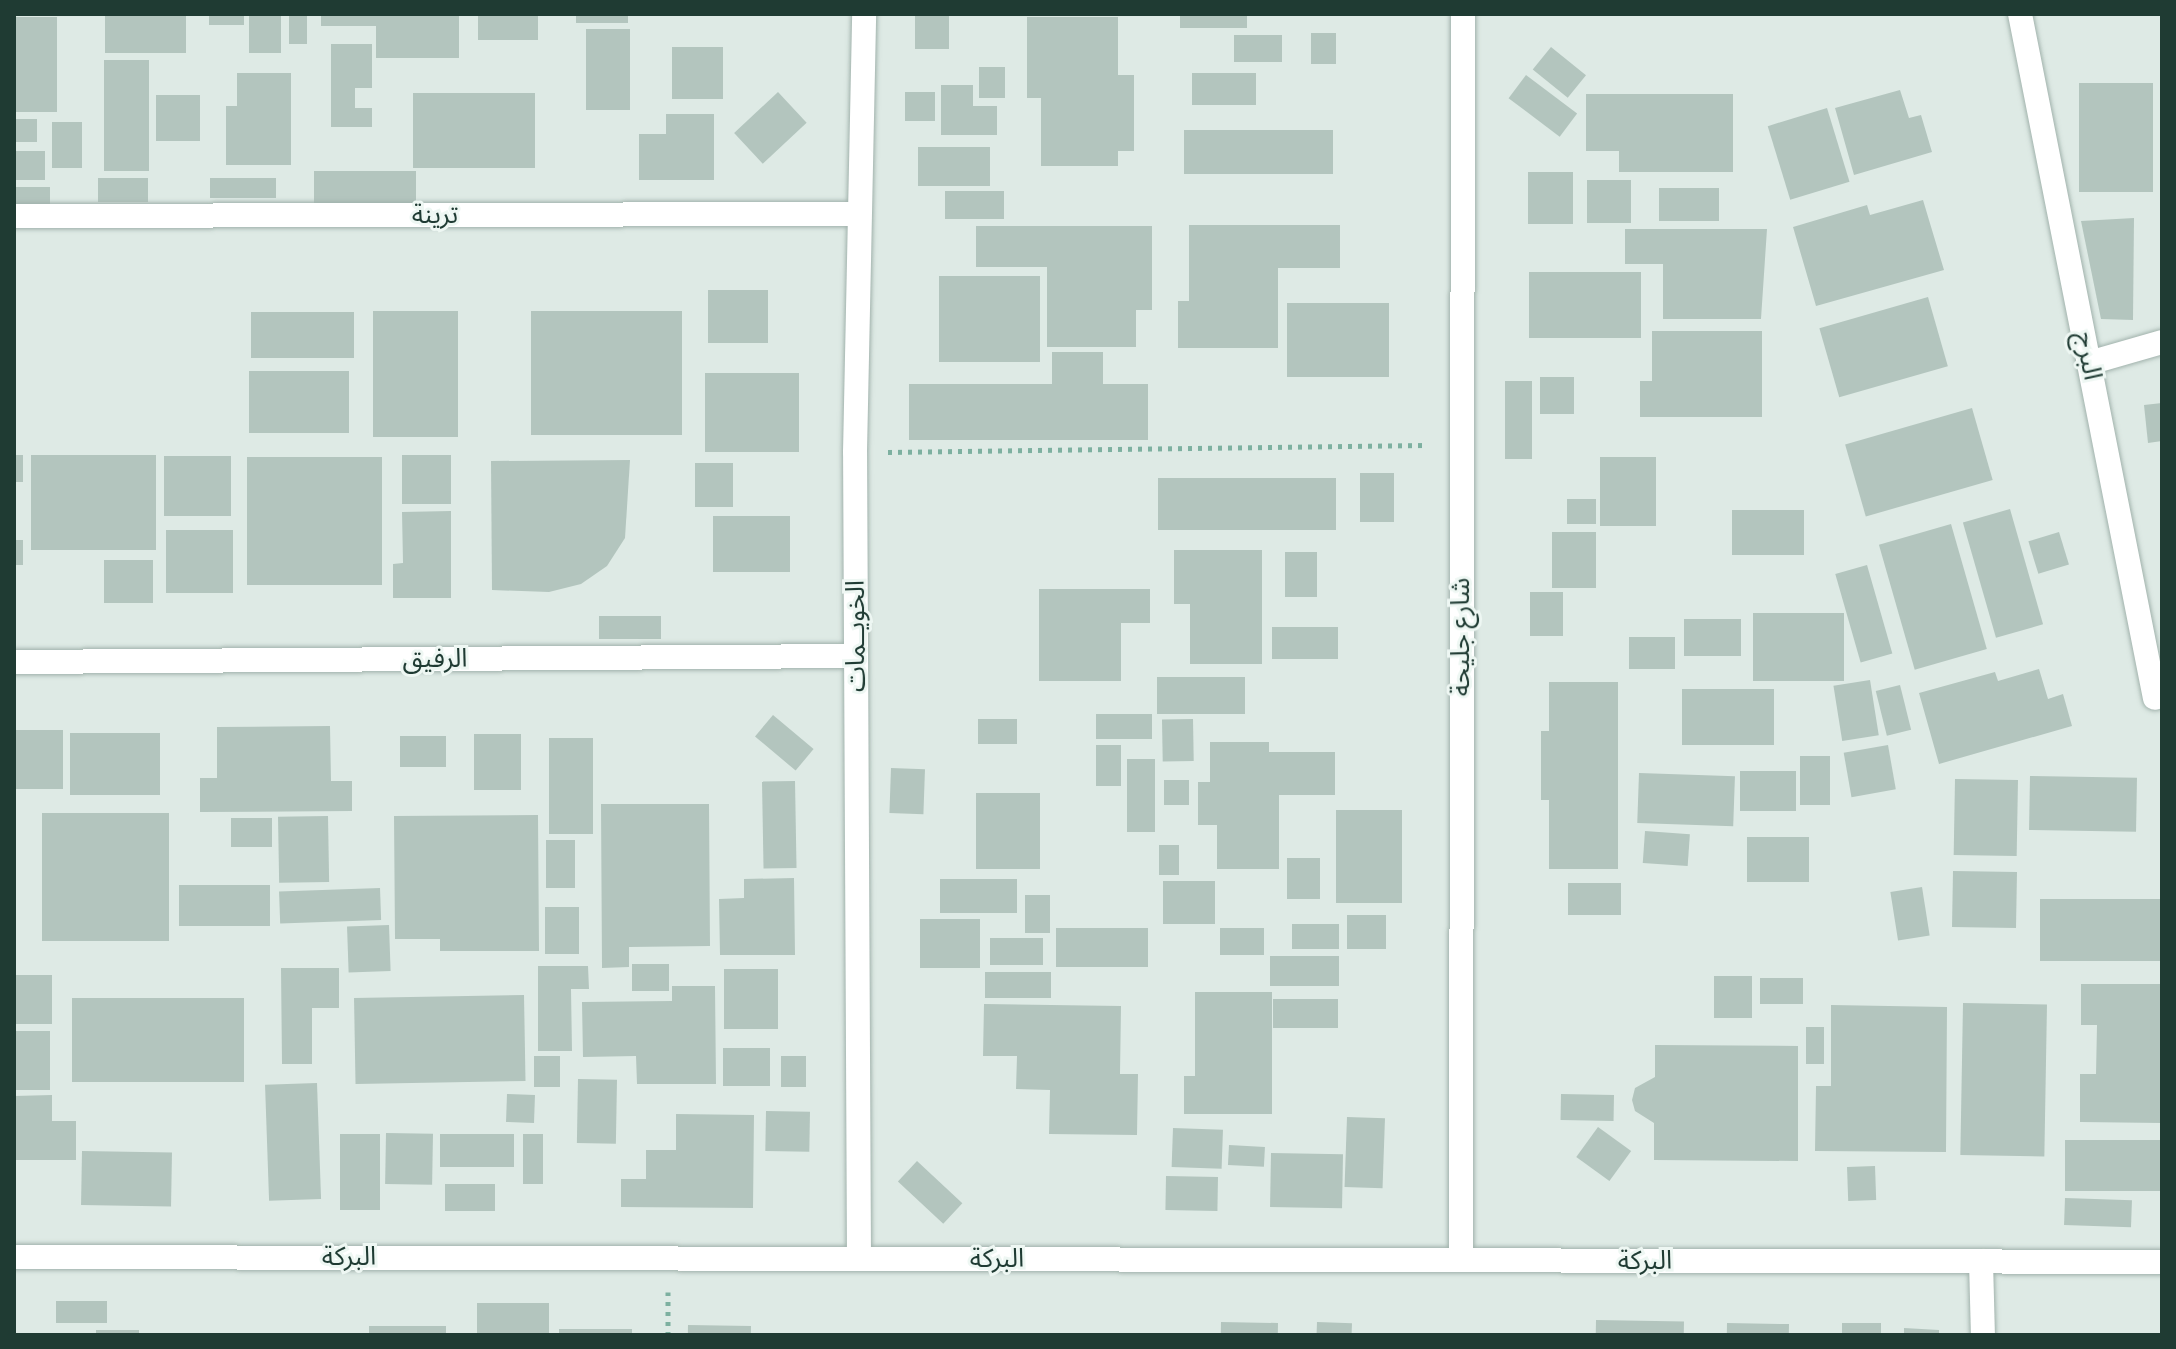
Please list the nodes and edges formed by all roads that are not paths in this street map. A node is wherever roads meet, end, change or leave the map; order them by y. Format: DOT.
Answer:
graph roads {
  1 [pos="864,14"];
  2 [pos="1463,14"];
  3 [pos="2020,14"];
  4 [pos="857,214"];
  5 [pos="14,216"];
  6 [pos="2162,342"];
  7 [pos="2089,363"];
  8 [pos="856,656"];
  9 [pos="14,662"];
  10 [pos="2155,698"];
  11 [pos="14,1257"];
  12 [pos="859,1259"];
  13 [pos="1461,1260"];
  14 [pos="1981,1261"];
  15 [pos="2162,1262"];
  16 [pos="1983,1335"];
  1 -- 4 [label="street, الخويــمات"];
  2 -- 13 [label="street, شارع جليحة"];
  3 -- 7 [label="street, البرج"];
  4 -- 5 [label="street, ترينة"];
  4 -- 8 [label="street, الخويــمات"];
  6 -- 7 [label="street"];
  7 -- 10 [label="street, البرج"];
  8 -- 9 [label="street, الرفيق"];
  8 -- 12 [label="street, الخويــمات"];
  11 -- 12 [label="street, البركة"];
  12 -- 13 [label="street, البركة"];
  13 -- 14 [label="street, البركة"];
  14 -- 15 [label="street, البركة"];
  14 -- 16 [label="street"];
}
